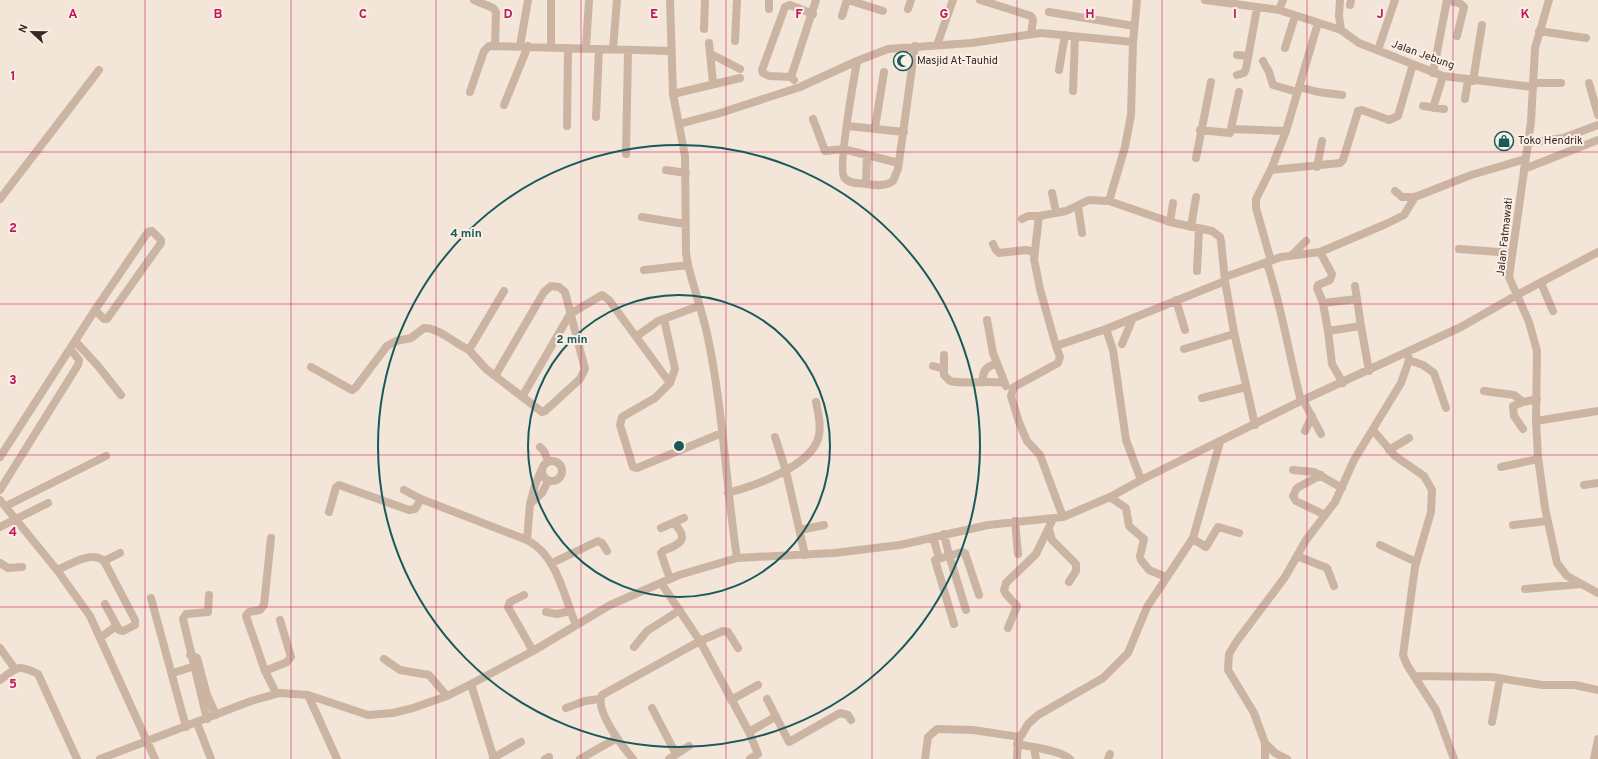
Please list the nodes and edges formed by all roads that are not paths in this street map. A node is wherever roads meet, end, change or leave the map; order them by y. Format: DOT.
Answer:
graph roads {
  1 [pos="474,0"];
  2 [pos="528,0"];
  3 [pos="551,0"];
  4 [pos="589,0"];
  5 [pos="617,0"];
  6 [pos="670,0"];
  7 [pos="705,0"];
  8 [pos="736,0"];
  9 [pos="769,0"];
  10 [pos="816,0"];
  11 [pos="848,0"];
  12 [pos="911,0"];
  13 [pos="953,0"];
  14 [pos="980,0"];
  15 [pos="1137,0"];
  16 [pos="1205,0"];
  17 [pos="1283,0"];
  18 [pos="1340,0"];
  19 [pos="1395,0"];
  20 [pos="1549,0"];
  21 [pos="1258,8"];
  22 [pos="769,9"];
  23 [pos="908,9"];
  24 [pos="1279,10"];
  25 [pos="883,11"];
  26 [pos="1049,12"];
  27 [pos="813,14"];
  28 [pos="842,16"];
  29 [pos="1295,16"];
  30 [pos="1318,23"];
  31 [pos="1134,26"];
  32 [pos="1482,26"];
  33 [pos="704,29"];
  34 [pos="1341,30"];
  35 [pos="1539,31"];
  36 [pos="1031,33"];
  37 [pos="1065,35"];
  38 [pos="1457,36"];
  39 [pos="1075,37"];
  40 [pos="1586,38"];
  41 [pos="735,41"];
  42 [pos="1132,42"];
  43 [pos="709,43"];
  44 [pos="937,45"];
  45 [pos="495,46"];
  46 [pos="524,46"];
  47 [pos="915,46"];
  48 [pos="551,47"];
  49 [pos="568,48"];
  50 [pos="586,48"];
  51 [pos="1285,48"];
  52 [pos="599,49"];
  53 [pos="613,49"];
  54 [pos="628,50"];
  55 [pos="1378,50"];
  56 [pos="671,51"];
  57 [pos="711,54"];
  58 [pos="1238,55"];
  59 [pos="1248,56"];
  60 [pos="857,61"];
  61 [pos="1262,61"];
  62 [pos="1413,64"];
  63 [pos="99,70"];
  64 [pos="1059,70"];
  65 [pos="884,72"];
  66 [pos="1433,73"];
  67 [pos="1237,75"];
  68 [pos="1443,76"];
  69 [pos="791,77"];
  70 [pos="1470,81"];
  71 [pos="1211,82"];
  72 [pos="1561,82"];
  73 [pos="713,83"];
  74 [pos="1589,83"];
  75 [pos="1533,85"];
  76 [pos="800,87"];
  77 [pos="1298,90"];
  78 [pos="1073,91"];
  79 [pos="470,92"];
  80 [pos="1239,92"];
  81 [pos="673,94"];
  82 [pos="1342,95"];
  83 [pos="1465,99"];
  84 [pos="504,104"];
  85 [pos="1423,106"];
  86 [pos="1433,108"];
  87 [pos="1444,109"];
  88 [pos="1598,115"];
  89 [pos="596,117"];
  90 [pos="813,119"];
  91 [pos="679,124"];
  92 [pos="1598,125"];
  93 [pos="567,126"];
  94 [pos="848,126"];
  95 [pos="875,128"];
  96 [pos="1232,129"];
  97 [pos="1200,130"];
  98 [pos="904,132"];
  99 [pos="1286,132"];
  100 [pos="1570,136"];
  101 [pos="1598,140"];
  102 [pos="1322,141"];
  103 [pos="1528,143"];
  104 [pos="843,149"];
  105 [pos="1573,150"];
  106 [pos="626,154"];
  107 [pos="867,155"];
  108 [pos="1196,158"];
  109 [pos="1525,159"];
  110 [pos="899,163"];
  111 [pos="1317,167"];
  112 [pos="1524,169"];
  113 [pos="666,170"];
  114 [pos="1271,170"];
  115 [pos="686,173"];
  116 [pos="866,184"];
  117 [pos="1395,191"];
  118 [pos="1052,193"];
  119 [pos="1196,197"];
  120 [pos="1415,197"];
  121 [pos="0,199"];
  122 [pos="1109,201"];
  123 [pos="1173,203"];
  124 [pos="1078,206"];
  125 [pos="1056,212"];
  126 [pos="1039,216"];
  127 [pos="642,217"];
  128 [pos="1022,219"];
  129 [pos="1170,222"];
  130 [pos="685,224"];
  131 [pos="1195,228"];
  132 [pos="1082,233"];
  133 [pos="1306,241"];
  134 [pos="994,244"];
  135 [pos="1459,249"];
  136 [pos="1034,252"];
  137 [pos="1320,252"];
  138 [pos="1512,252"];
  139 [pos="1598,252"];
  140 [pos="1292,255"];
  141 [pos="1269,262"];
  142 [pos="688,265"];
  143 [pos="644,270"];
  144 [pos="1197,271"];
  145 [pos="1225,279"];
  146 [pos="1540,283"];
  147 [pos="1355,286"];
  148 [pos="504,291"];
  149 [pos="1517,295"];
  150 [pos="1357,299"];
  151 [pos="1176,300"];
  152 [pos="1323,303"];
  153 [pos="699,306"];
  154 [pos="95,310"];
  155 [pos="1554,311"];
  156 [pos="570,314"];
  157 [pos="1132,318"];
  158 [pos="664,319"];
  159 [pos="986,320"];
  160 [pos="1361,326"];
  161 [pos="1106,329"];
  162 [pos="1185,330"];
  163 [pos="1328,331"];
  164 [pos="1234,334"];
  165 [pos="637,336"];
  166 [pos="76,342"];
  167 [pos="1122,344"];
  168 [pos="1056,346"];
  169 [pos="1184,349"];
  170 [pos="71,350"];
  171 [pos="469,350"];
  172 [pos="944,355"];
  173 [pos="1408,356"];
  174 [pos="996,364"];
  175 [pos="933,366"];
  176 [pos="311,367"];
  177 [pos="944,369"];
  178 [pos="1369,371"];
  179 [pos="495,376"];
  180 [pos="983,382"];
  181 [pos="670,383"];
  182 [pos="1004,383"];
  183 [pos="1343,383"];
  184 [pos="1246,387"];
  185 [pos="1484,391"];
  186 [pos="121,395"];
  187 [pos="1011,396"];
  188 [pos="522,397"];
  189 [pos="1202,398"];
  190 [pos="1537,399"];
  191 [pos="1302,401"];
  192 [pos="816,402"];
  193 [pos="1523,402"];
  194 [pos="1446,408"];
  195 [pos="1598,411"];
  196 [pos="1312,416"];
  197 [pos="1536,421"];
  198 [pos="1255,425"];
  199 [pos="1523,429"];
  200 [pos="1373,430"];
  201 [pos="1305,431"];
  202 [pos="722,433"];
  203 [pos="1321,434"];
  204 [pos="775,437"];
  205 [pos="1409,438"];
  206 [pos="1220,442"];
  207 [pos="540,447"];
  208 [pos="1389,450"];
  209 [pos="106,456"];
  210 [pos="0,457"];
  211 [pos="1538,459"];
  212 [pos="548,461"];
  213 [pos="1501,467"];
  214 [pos="1293,470"];
  215 [pos="541,471"];
  216 [pos="786,471"];
  217 [pos="1321,475"];
  218 [pos="1141,480"];
  219 [pos="548,481"];
  220 [pos="1598,483"];
  221 [pos="1584,485"];
  222 [pos="1342,488"];
  223 [pos="0,490"];
  224 [pos="404,490"];
  225 [pos="728,493"];
  226 [pos="1110,497"];
  227 [pos="421,499"];
  228 [pos="0,500"];
  229 [pos="48,503"];
  230 [pos="530,504"];
  231 [pos="6,506"];
  232 [pos="329,512"];
  233 [pos="1325,515"];
  234 [pos="1063,517"];
  235 [pos="684,518"];
  236 [pos="17,519"];
  237 [pos="1053,519"];
  238 [pos="1015,521"];
  239 [pos="1547,521"];
  240 [pos="674,523"];
  241 [pos="824,525"];
  242 [pos="1513,525"];
  243 [pos="0,527"];
  244 [pos="661,528"];
  245 [pos="1049,529"];
  246 [pos="800,530"];
  247 [pos="944,534"];
  248 [pos="1239,534"];
  249 [pos="933,537"];
  250 [pos="271,538"];
  251 [pos="1192,539"];
  252 [pos="527,540"];
  253 [pos="1380,545"];
  254 [pos="607,551"];
  255 [pos="120,553"];
  256 [pos="1018,554"];
  257 [pos="949,555"];
  258 [pos="805,556"];
  259 [pos="1297,556"];
  260 [pos="737,558"];
  261 [pos="939,558"];
  262 [pos="104,561"];
  263 [pos="1416,562"];
  264 [pos="0,563"];
  265 [pos="552,563"];
  266 [pos="22,567"];
  267 [pos="57,570"];
  268 [pos="1166,577"];
  269 [pos="670,579"];
  270 [pos="1069,582"];
  271 [pos="661,583"];
  272 [pos="1582,584"];
  273 [pos="1334,586"];
  274 [pos="1525,589"];
  275 [pos="1598,593"];
  276 [pos="209,595"];
  277 [pos="524,595"];
  278 [pos="979,595"];
  279 [pos="151,598"];
  280 [pos="105,604"];
  281 [pos="680,610"];
  282 [pos="966,610"];
  283 [pos="570,611"];
  284 [pos="546,612"];
  285 [pos="280,620"];
  286 [pos="954,624"];
  287 [pos="576,625"];
  288 [pos="116,626"];
  289 [pos="1008,628"];
  290 [pos="100,638"];
  291 [pos="700,641"];
  292 [pos="634,647"];
  293 [pos="0,648"];
  294 [pos="738,648"];
  295 [pos="533,651"];
  296 [pos="384,660"];
  297 [pos="196,666"];
  298 [pos="15,669"];
  299 [pos="265,671"];
  300 [pos="173,673"];
  301 [pos="1414,676"];
  302 [pos="1500,678"];
  303 [pos="0,680"];
  304 [pos="471,684"];
  305 [pos="758,685"];
  306 [pos="1598,690"];
  307 [pos="276,693"];
  308 [pos="308,696"];
  309 [pos="447,696"];
  310 [pos="600,699"];
  311 [pos="731,700"];
  312 [pos="767,700"];
  313 [pos="566,708"];
  314 [pos="652,708"];
  315 [pos="216,715"];
  316 [pos="775,717"];
  317 [pos="207,719"];
  318 [pos="851,720"];
  319 [pos="1492,722"];
  320 [pos="197,723"];
  321 [pos="186,727"];
  322 [pos="749,732"];
  323 [pos="617,738"];
  324 [pos="1598,739"];
  325 [pos="1018,741"];
  326 [pos="147,742"];
  327 [pos="521,742"];
  328 [pos="1265,743"];
  329 [pos="689,746"];
  330 [pos="1034,748"];
  331 [pos="676,754"];
  332 [pos="759,756"];
  333 [pos="494,758"];
  334 [pos="585,758"];
  335 [pos="77,759"];
  336 [pos="100,759"];
  337 [pos="154,759"];
  338 [pos="211,759"];
  339 [pos="337,759"];
  340 [pos="633,759"];
  341 [pos="669,759"];
  342 [pos="750,759"];
  343 [pos="925,759"];
  344 [pos="1017,759"];
  345 [pos="1036,759"];
  346 [pos="1070,759"];
  347 [pos="1265,759"];
  348 [pos="1287,759"];
  349 [pos="1454,759"];
  350 [pos="1594,759"];
  1 -- 45 [label="street"];
  2 -- 46 [label="street"];
  3 -- 48 [label="street"];
  4 -- 50 [label="street"];
  5 -- 53 [label="street"];
  6 -- 56 [label="street"];
  7 -- 33 [label="street"];
  8 -- 41 [label="street"];
  9 -- 22 [label="street"];
  10 -- 27 [label="street"];
  11 -- 25 [label="street"];
  11 -- 28 [label="street"];
  12 -- 23 [label="street"];
  13 -- 44 [label="street"];
  14 -- 36 [label="street"];
  15 -- 31 [label="street"];
  16 -- 21 [label="street, Jalan Jebung"];
  17 -- 24 [label="street"];
  18 -- 34 [label="street"];
  19 -- 55 [label="street"];
  20 -- 35 [label="street, Jalan Fatmawati"];
  21 -- 24 [label="street, Jalan Jebung"];
  21 -- 59 [label="street"];
  24 -- 29 [label="street, Jalan Jebung"];
  26 -- 31 [label="street"];
  27 -- 69 [label="street"];
  27 -- 69 [label="street"];
  29 -- 30 [label="street, Jalan Jebung"];
  29 -- 51 [label="street"];
  30 -- 34 [label="street, Jalan Jebung"];
  30 -- 77 [label="street"];
  31 -- 42 [label="street"];
  32 -- 70 [label="street"];
  34 -- 55 [label="street, Jalan Jebung"];
  35 -- 40 [label="street"];
  35 -- 75 [label="street, Jalan Fatmawati"];
  36 -- 37 [label="street"];
  36 -- 44 [label="street"];
  37 -- 39 [label="street"];
  37 -- 64 [label="street"];
  38 -- 66 [label="street"];
  39 -- 42 [label="street"];
  39 -- 78 [label="street"];
  42 -- 122 [label="street"];
  43 -- 57 [label="street"];
  44 -- 47 [label="street"];
  45 -- 46 [label="street"];
  45 -- 79 [label="street"];
  46 -- 48 [label="street"];
  46 -- 84 [label="street"];
  47 -- 60 [label="street"];
  47 -- 98 [label="street"];
  48 -- 49 [label="street"];
  49 -- 50 [label="street"];
  49 -- 93 [label="street"];
  50 -- 52 [label="street"];
  52 -- 53 [label="street"];
  52 -- 89 [label="street"];
  53 -- 54 [label="street"];
  54 -- 56 [label="street"];
  54 -- 106 [label="street"];
  55 -- 62 [label="street, Jalan Jebung"];
  56 -- 81 [label="street"];
  57 -- 73 [label="street"];
  57 -- 73 [label="street"];
  58 -- 59 [label="street"];
  59 -- 67 [label="street"];
  60 -- 76 [label="street"];
  60 -- 94 [label="street"];
  61 -- 77 [label="street"];
  62 -- 66 [label="street, Jalan Jebung"];
  62 -- 111 [label="street"];
  63 -- 121 [label="street"];
  65 -- 95 [label="street"];
  66 -- 68 [label="street, Jalan Jebung"];
  68 -- 70 [label="street, Jalan Jebung"];
  68 -- 86 [label="street"];
  69 -- 76 [label="street"];
  70 -- 75 [label="street, Jalan Jebung"];
  70 -- 83 [label="street"];
  71 -- 97 [label="street"];
  72 -- 75 [label="street, Jalan Jebung"];
  73 -- 81 [label="street"];
  74 -- 88 [label="street"];
  75 -- 103 [label="street, Jalan Fatmawati"];
  76 -- 91 [label="street"];
  77 -- 82 [label="street"];
  77 -- 99 [label="street"];
  80 -- 96 [label="street"];
  81 -- 91 [label="street"];
  85 -- 86 [label="street"];
  86 -- 87 [label="street"];
  90 -- 104 [label="street"];
  91 -- 115 [label="street"];
  92 -- 100 [label="street"];
  94 -- 95 [label="street"];
  94 -- 104 [label="street"];
  95 -- 98 [label="street"];
  96 -- 97 [label="street"];
  96 -- 99 [label="street"];
  97 -- 108 [label="street"];
  98 -- 110 [label="street"];
  99 -- 114 [label="street"];
  100 -- 103 [label="street"];
  100 -- 105 [label="street"];
  101 -- 105 [label="street"];
  102 -- 111 [label="street"];
  103 -- 109 [label="street, Jalan Fatmawati"];
  104 -- 107 [label="street"];
  104 -- 116 [label="street"];
  105 -- 112 [label="street"];
  107 -- 110 [label="street"];
  107 -- 116 [label="street"];
  109 -- 112 [label="street, Jalan Fatmawati"];
  109 -- 120 [label="street"];
  110 -- 116 [label="street"];
  111 -- 114 [label="street"];
  112 -- 138 [label="street, Jalan Fatmawati"];
  113 -- 115 [label="street"];
  114 -- 141 [label="street"];
  115 -- 130 [label="street"];
  117 -- 120 [label="street"];
  118 -- 125 [label="street"];
  119 -- 131 [label="street"];
  120 -- 137 [label="street"];
  122 -- 124 [label="street"];
  122 -- 129 [label="street"];
  123 -- 129 [label="street"];
  124 -- 125 [label="street"];
  124 -- 132 [label="street"];
  125 -- 126 [label="street"];
  126 -- 128 [label="street"];
  126 -- 136 [label="street"];
  127 -- 130 [label="street"];
  129 -- 131 [label="street"];
  130 -- 142 [label="street"];
  131 -- 144 [label="street"];
  131 -- 145 [label="street"];
  133 -- 140 [label="street"];
  134 -- 136 [label="street"];
  135 -- 138 [label="street"];
  136 -- 168 [label="street"];
  137 -- 140 [label="street"];
  137 -- 152 [label="street"];
  138 -- 149 [label="street, Jalan Fatmawati"];
  139 -- 146 [label="street"];
  140 -- 141 [label="street"];
  141 -- 145 [label="street"];
  141 -- 191 [label="street"];
  142 -- 143 [label="street"];
  142 -- 153 [label="street"];
  145 -- 151 [label="street"];
  145 -- 164 [label="street"];
  146 -- 149 [label="street"];
  146 -- 155 [label="street"];
  147 -- 150 [label="street"];
  148 -- 171 [label="street"];
  149 -- 173 [label="street"];
  149 -- 190 [label="street, Jalan Fatmawati"];
  150 -- 152 [label="street"];
  150 -- 160 [label="street"];
  151 -- 157 [label="street"];
  151 -- 162 [label="street"];
  152 -- 163 [label="street"];
  153 -- 158 [label="street"];
  153 -- 202 [label="street"];
  154 -- 154 [label="street"];
  154 -- 166 [label="street"];
  156 -- 165 [label="street"];
  156 -- 179 [label="street"];
  156 -- 188 [label="street"];
  156 -- 188 [label="street"];
  157 -- 161 [label="street"];
  157 -- 167 [label="street"];
  158 -- 165 [label="street"];
  158 -- 181 [label="street"];
  159 -- 174 [label="street"];
  160 -- 163 [label="street"];
  160 -- 178 [label="street"];
  161 -- 168 [label="street"];
  161 -- 218 [label="street"];
  163 -- 183 [label="street"];
  164 -- 169 [label="street"];
  164 -- 184 [label="street"];
  165 -- 181 [label="street"];
  166 -- 170 [label="street"];
  166 -- 186 [label="street"];
  168 -- 187 [label="street"];
  170 -- 210 [label="street"];
  170 -- 223 [label="street"];
  171 -- 176 [label="street"];
  171 -- 179 [label="street"];
  172 -- 177 [label="street"];
  173 -- 178 [label="street"];
  173 -- 194 [label="street"];
  173 -- 200 [label="street"];
  174 -- 180 [label="street"];
  174 -- 182 [label="street"];
  175 -- 177 [label="street"];
  177 -- 180 [label="street"];
  178 -- 183 [label="street"];
  179 -- 188 [label="street"];
  180 -- 182 [label="street"];
  181 -- 202 [label="street"];
  182 -- 187 [label="street"];
  183 -- 191 [label="street"];
  184 -- 189 [label="street"];
  184 -- 198 [label="street"];
  185 -- 193 [label="street"];
  187 -- 234 [label="street"];
  190 -- 193 [label="street"];
  190 -- 197 [label="street, Jalan Fatmawati"];
  191 -- 196 [label="street"];
  191 -- 198 [label="street"];
  192 -- 216 [label="street"];
  193 -- 199 [label="street"];
  195 -- 197 [label="street"];
  196 -- 201 [label="street"];
  196 -- 203 [label="street"];
  197 -- 211 [label="street, Jalan Fatmawati"];
  198 -- 206 [label="street"];
  200 -- 208 [label="street"];
  200 -- 222 [label="street"];
  202 -- 225 [label="street"];
  204 -- 216 [label="street"];
  205 -- 208 [label="street"];
  206 -- 218 [label="street"];
  206 -- 251 [label="street"];
  207 -- 212 [label="street"];
  208 -- 263 [label="street"];
  209 -- 231 [label="street"];
  211 -- 213 [label="street"];
  211 -- 239 [label="street, Jalan Fatmawati"];
  212 -- 215 [label="street"];
  212 -- 219 [label="street"];
  214 -- 217 [label="street"];
  215 -- 219 [label="street"];
  215 -- 230 [label="street"];
  216 -- 225 [label="street"];
  216 -- 246 [label="street"];
  217 -- 222 [label="street"];
  217 -- 233 [label="street"];
  218 -- 226 [label="street"];
  219 -- 230 [label="street"];
  220 -- 221 [label="street"];
  222 -- 233 [label="street"];
  224 -- 227 [label="street"];
  225 -- 260 [label="street"];
  226 -- 234 [label="street"];
  226 -- 268 [label="street"];
  227 -- 232 [label="street"];
  227 -- 252 [label="street"];
  228 -- 231 [label="street"];
  229 -- 236 [label="street"];
  230 -- 252 [label="street"];
  231 -- 236 [label="street"];
  233 -- 259 [label="street"];
  234 -- 237 [label="street"];
  235 -- 240 [label="street"];
  236 -- 243 [label="street"];
  236 -- 267 [label="street"];
  237 -- 238 [label="street"];
  237 -- 245 [label="street"];
  238 -- 247 [label="street"];
  238 -- 256 [label="street"];
  239 -- 242 [label="street"];
  239 -- 272 [label="street, Jalan Fatmawati"];
  240 -- 244 [label="street"];
  240 -- 269 [label="street"];
  241 -- 246 [label="street"];
  245 -- 270 [label="street"];
  245 -- 289 [label="street"];
  246 -- 258 [label="street"];
  247 -- 249 [label="street"];
  247 -- 257 [label="street"];
  248 -- 251 [label="street"];
  249 -- 258 [label="street"];
  249 -- 261 [label="street"];
  250 -- 299 [label="street"];
  251 -- 268 [label="street"];
  252 -- 265 [label="street"];
  253 -- 263 [label="street"];
  254 -- 265 [label="street"];
  255 -- 262 [label="street"];
  257 -- 261 [label="street"];
  257 -- 278 [label="street"];
  257 -- 282 [label="street"];
  258 -- 260 [label="street"];
  259 -- 273 [label="street"];
  259 -- 328 [label="street"];
  260 -- 269 [label="street"];
  261 -- 286 [label="street"];
  262 -- 267 [label="street"];
  262 -- 288 [label="street"];
  263 -- 301 [label="street"];
  264 -- 266 [label="street"];
  265 -- 283 [label="street"];
  267 -- 290 [label="street"];
  268 -- 325 [label="street"];
  269 -- 271 [label="street"];
  271 -- 281 [label="street"];
  271 -- 287 [label="street"];
  272 -- 274 [label="street"];
  272 -- 275 [label="street, Jalan Fatmawati"];
  276 -- 297 [label="street"];
  277 -- 295 [label="street"];
  279 -- 300 [label="street"];
  280 -- 288 [label="street"];
  281 -- 291 [label="street"];
  281 -- 292 [label="street"];
  283 -- 284 [label="street"];
  283 -- 287 [label="street"];
  285 -- 299 [label="street"];
  287 -- 295 [label="street"];
  288 -- 290 [label="street"];
  290 -- 326 [label="street"];
  291 -- 294 [label="street"];
  291 -- 310 [label="street"];
  291 -- 311 [label="street"];
  293 -- 298 [label="street"];
  295 -- 304 [label="street"];
  296 -- 309 [label="street"];
  297 -- 300 [label="street"];
  297 -- 315 [label="street"];
  297 -- 317 [label="street"];
  298 -- 303 [label="street"];
  298 -- 335 [label="street"];
  299 -- 307 [label="street"];
  300 -- 321 [label="street"];
  301 -- 302 [label="street"];
  301 -- 349 [label="street"];
  302 -- 306 [label="street"];
  302 -- 319 [label="street"];
  304 -- 309 [label="street"];
  304 -- 333 [label="street"];
  305 -- 311 [label="street"];
  307 -- 308 [label="street"];
  307 -- 315 [label="street"];
  308 -- 309 [label="street"];
  308 -- 339 [label="street"];
  310 -- 313 [label="street"];
  310 -- 323 [label="street"];
  311 -- 322 [label="street"];
  312 -- 316 [label="street"];
  314 -- 331 [label="street"];
  315 -- 317 [label="street"];
  316 -- 318 [label="street"];
  316 -- 322 [label="street"];
  317 -- 320 [label="street"];
  320 -- 321 [label="street"];
  320 -- 338 [label="street"];
  321 -- 326 [label="street"];
  322 -- 332 [label="street"];
  323 -- 334 [label="street"];
  323 -- 340 [label="street"];
  324 -- 350 [label="street"];
  325 -- 330 [label="street"];
  325 -- 343 [label="street"];
  325 -- 344 [label="street"];
  326 -- 336 [label="street"];
  326 -- 337 [label="street"];
  327 -- 333 [label="street"];
  328 -- 347 [label="street"];
  328 -- 348 [label="street"];
  329 -- 331 [label="street"];
  330 -- 345 [label="street"];
  330 -- 346 [label="street"];
  331 -- 341 [label="street"];
  332 -- 342 [label="street"];
}
